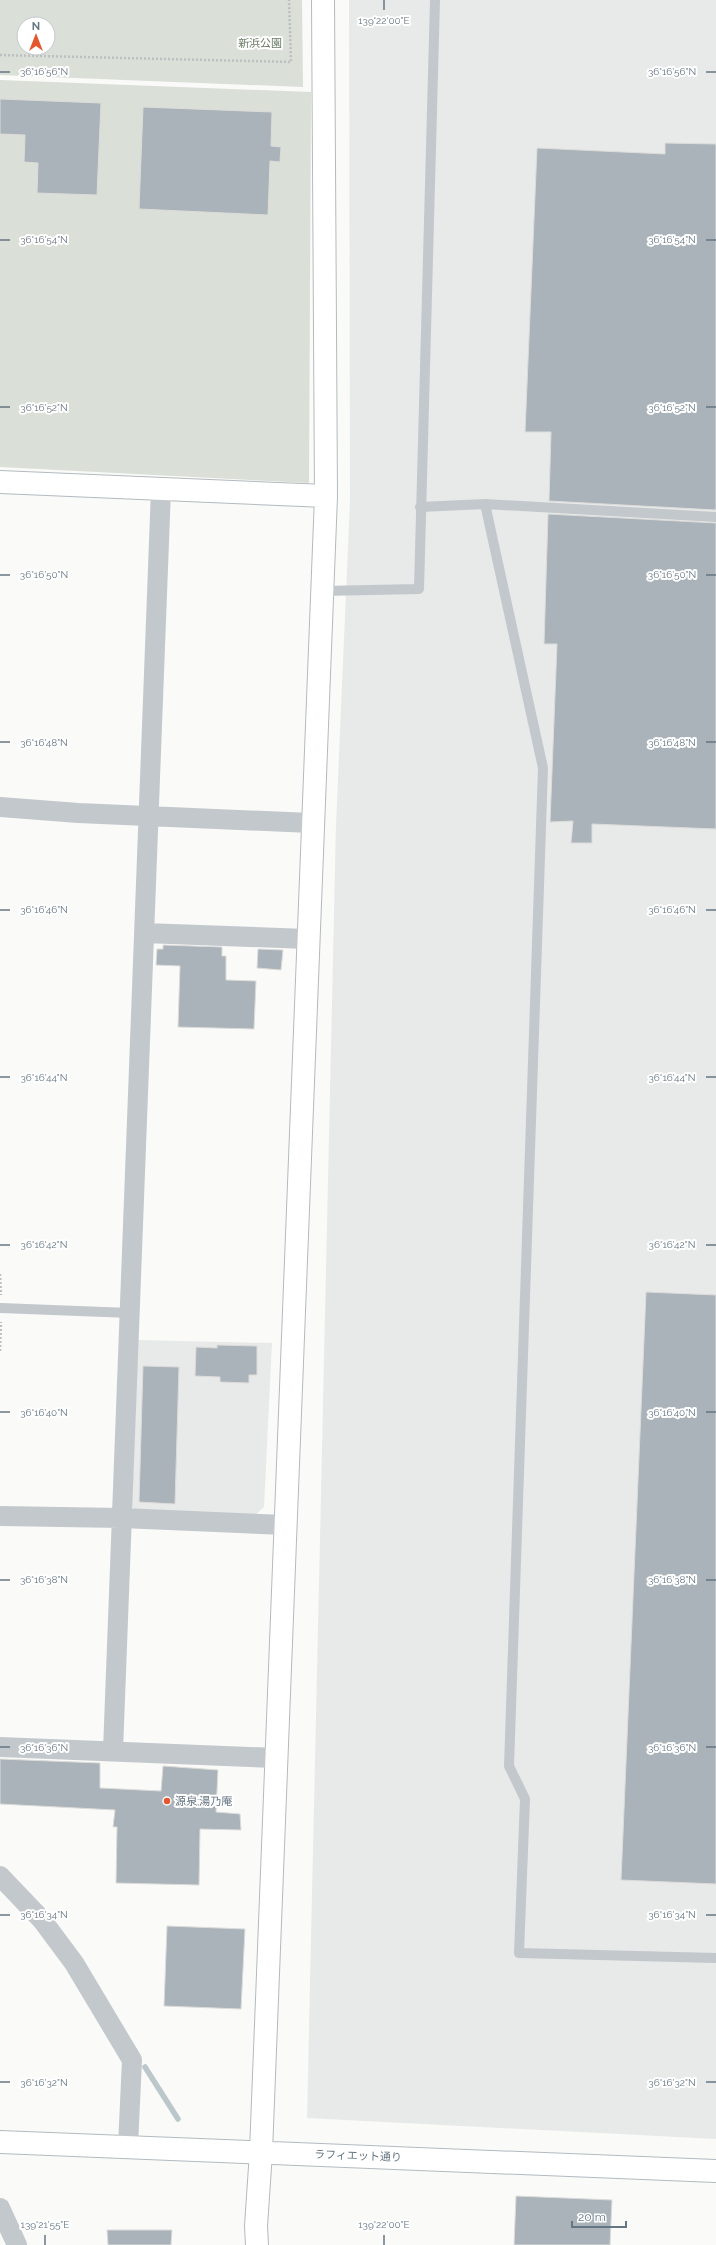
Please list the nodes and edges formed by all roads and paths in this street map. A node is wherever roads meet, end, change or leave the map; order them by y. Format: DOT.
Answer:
graph roads {
  1 [pos="289,0"];
  2 [pos="323,0"];
  3 [pos="435,0"];
  4 [pos="0,55"];
  5 [pos="0,482"];
  6 [pos="161,489"];
  7 [pos="326,496"];
  8 [pos="485,504"];
  9 [pos="420,507"];
  10 [pos="716,517"];
  11 [pos="322,591"];
  12 [pos="0,807"];
  13 [pos="148,816"];
  14 [pos="312,823"];
  15 [pos="144,933"];
  16 [pos="307,939"];
  17 [pos="1,1308"];
  18 [pos="130,1313"];
  19 [pos="0,1516"];
  20 [pos="122,1518"];
  21 [pos="285,1525"];
  22 [pos="0,1747"];
  23 [pos="113,1751"];
  24 [pos="276,1758"];
  25 [pos="0,1876"];
  26 [pos="716,1958"];
  27 [pos="0,2142"];
  28 [pos="128,2146"];
  29 [pos="261,2152"];
  30 [pos="716,2171"];
  31 [pos="0,2208"];
  32 [pos="17,2245"];
  33 [pos="257,2245"];
  1 -- 4 [label="path"];
  2 -- 7 [label="street"];
  3 -- 9 [label="lane"];
  5 -- 6 [label="street"];
  6 -- 7 [label="street"];
  6 -- 13 [label="street"];
  7 -- 11 [label="street"];
  8 -- 9 [label="lane"];
  8 -- 10 [label="lane"];
  8 -- 26 [label="lane"];
  9 -- 11 [label="lane"];
  11 -- 14 [label="street"];
  12 -- 13 [label="street"];
  13 -- 14 [label="street"];
  13 -- 15 [label="street"];
  14 -- 16 [label="street"];
  15 -- 16 [label="street"];
  15 -- 18 [label="street"];
  16 -- 21 [label="street"];
  17 -- 18 [label="lane"];
  18 -- 20 [label="street"];
  19 -- 20 [label="street"];
  20 -- 21 [label="street"];
  20 -- 23 [label="street"];
  21 -- 24 [label="street"];
  22 -- 23 [label="street"];
  23 -- 24 [label="street"];
  24 -- 29 [label="street"];
  25 -- 28 [label="street"];
  27 -- 28 [label="street, ラフィエット通り"];
  28 -- 29 [label="street, ラフィエット通り"];
  29 -- 30 [label="street, ラフィエット通り"];
  29 -- 33 [label="street"];
  31 -- 32 [label="street"];
}
